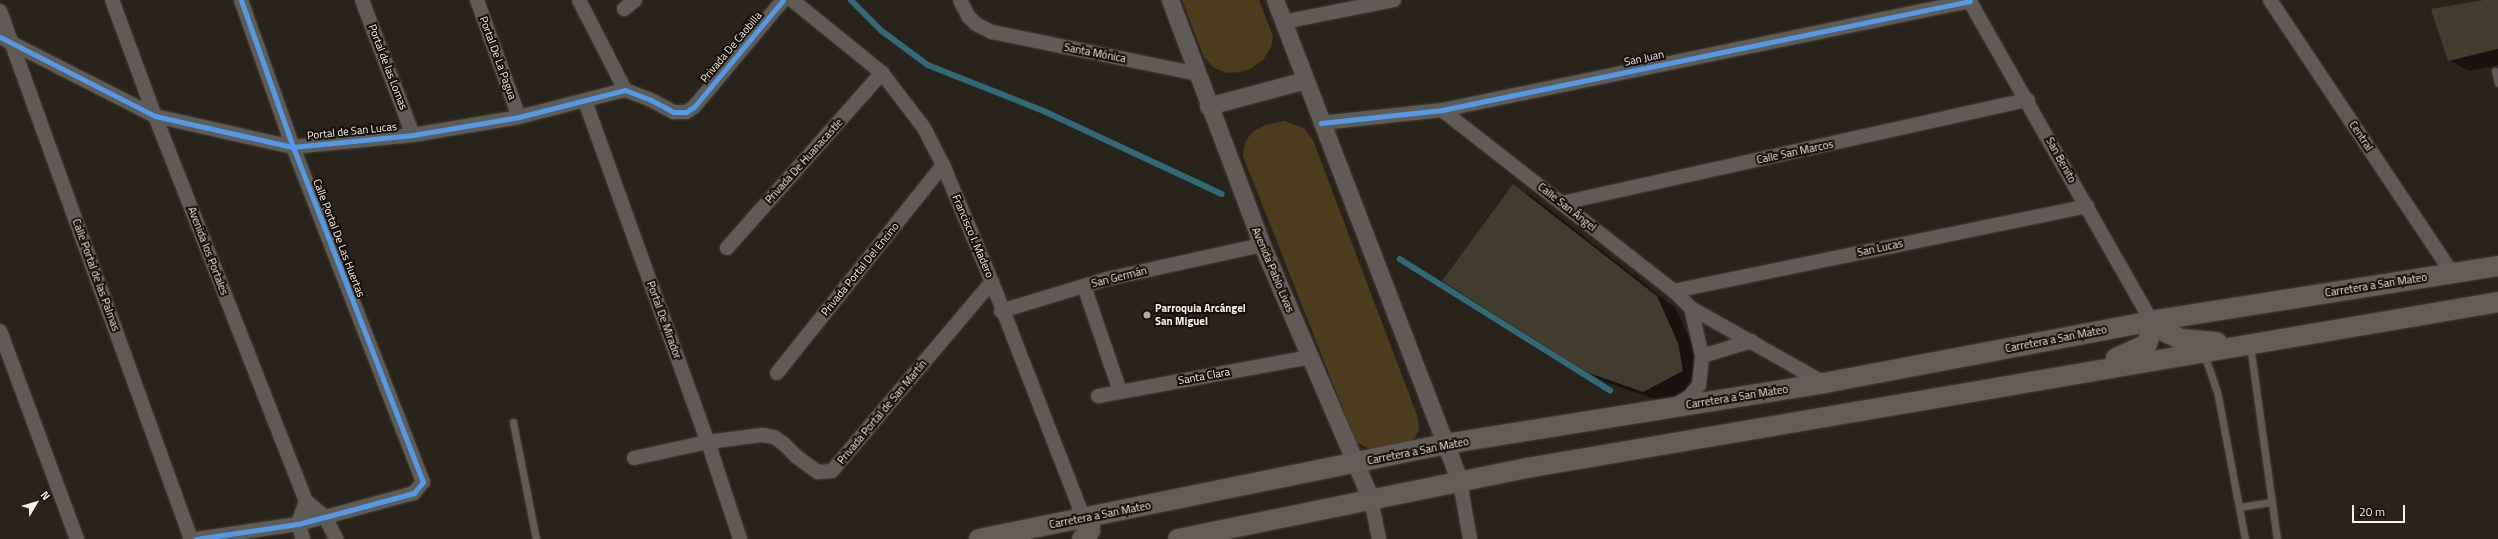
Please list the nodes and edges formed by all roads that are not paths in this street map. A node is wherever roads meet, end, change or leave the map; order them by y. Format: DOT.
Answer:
graph roads {
  1 [pos="112,0"];
  2 [pos="241,0"];
  3 [pos="362,0"];
  4 [pos="477,0"];
  5 [pos="579,0"];
  6 [pos="635,0"];
  7 [pos="783,0"];
  8 [pos="792,0"];
  9 [pos="960,0"];
  10 [pos="1170,0"];
  11 [pos="1275,0"];
  12 [pos="1394,0"];
  13 [pos="1970,0"];
  14 [pos="2270,0"];
  15 [pos="624,10"];
  16 [pos="0,11"];
  17 [pos="1283,22"];
  18 [pos="6,39"];
  19 [pos="2495,71"];
  20 [pos="882,73"];
  21 [pos="1198,74"];
  22 [pos="1305,80"];
  23 [pos="2498,83"];
  24 [pos="625,90"];
  25 [pos="2028,100"];
  26 [pos="585,101"];
  27 [pos="1208,106"];
  28 [pos="1442,110"];
  29 [pos="155,116"];
  30 [pos="519,117"];
  31 [pos="1321,123"];
  32 [pos="413,134"];
  33 [pos="293,148"];
  34 [pos="943,165"];
  35 [pos="1562,203"];
  36 [pos="2087,206"];
  37 [pos="1262,245"];
  38 [pos="727,248"];
  39 [pos="2498,266"];
  40 [pos="2452,273"];
  41 [pos="992,282"];
  42 [pos="1084,286"];
  43 [pos="1674,291"];
  44 [pos="2498,302"];
  45 [pos="1691,308"];
  46 [pos="1001,311"];
  47 [pos="2151,321"];
  48 [pos="0,331"];
  49 [pos="2311,335"];
  50 [pos="1752,341"];
  51 [pos="2250,345"];
  52 [pos="2203,352"];
  53 [pos="1702,356"];
  54 [pos="1310,357"];
  55 [pos="777,373"];
  56 [pos="2067,375"];
  57 [pos="1824,383"];
  58 [pos="1120,391"];
  59 [pos="1098,396"];
  60 [pos="1672,408"];
  61 [pos="513,422"];
  62 [pos="708,442"];
  63 [pos="1445,444"];
  64 [pos="634,458"];
  65 [pos="1356,463"];
  66 [pos="1460,482"];
  67 [pos="1371,499"];
  68 [pos="306,501"];
  69 [pos="2272,502"];
  70 [pos="2239,507"];
  71 [pos="325,517"];
  72 [pos="1084,519"];
  73 [pos="298,524"];
  74 [pos="77,539"];
  75 [pos="191,539"];
  76 [pos="196,539"];
  77 [pos="303,539"];
  78 [pos="336,539"];
  79 [pos="536,539"];
  80 [pos="740,539"];
  81 [pos="979,539"];
  82 [pos="1082,539"];
  83 [pos="1178,539"];
  84 [pos="1379,539"];
  85 [pos="1470,539"];
  86 [pos="2245,539"];
  87 [pos="2277,539"];
  1 -- 29 [label="street, Avenida los Portales"];
  2 -- 33 [label="street, Calle Portal De Las Huertas"];
  3 -- 32 [label="street, Portal de las Lomas"];
  4 -- 30 [label="street, Portal De La Pagua"];
  5 -- 24 [label="street"];
  6 -- 15 [label="street"];
  7 -- 24 [label="street, Privada De Caobilla"];
  8 -- 20 [label="street, Francisco I. Madero"];
  9 -- 21 [label="street, Santa Mónica"];
  10 -- 21 [label="street, Avenida Pablo Livas"];
  11 -- 17 [label="street"];
  12 -- 17 [label="street"];
  13 -- 25 [label="street, San Benito"];
  13 -- 28 [label="street, San Juan"];
  14 -- 40 [label="street, Central"];
  16 -- 18 [label="street, Calle Portal de las Palmas"];
  17 -- 22 [label="street"];
  18 -- 29 [label="street, Portal de San Lucas"];
  18 -- 75 [label="street, Calle Portal de las Palmas"];
  19 -- 23 [label="lane"];
  20 -- 34 [label="street, Francisco I. Madero"];
  20 -- 38 [label="street, Privada De Huanacastle"];
  21 -- 27 [label="street, Avenida Pablo Livas"];
  22 -- 27 [label="street"];
  22 -- 31 [label="street"];
  24 -- 26 [label="street, Portal de San Lucas"];
  25 -- 35 [label="street, Calle San Marcos"];
  25 -- 36 [label="street, San Benito"];
  26 -- 30 [label="street, Portal de San Lucas"];
  26 -- 62 [label="street, Portal De Mirador"];
  27 -- 37 [label="street, Avenida Pablo Livas"];
  28 -- 31 [label="street, San Juan"];
  28 -- 35 [label="street, Calle San Ángel"];
  29 -- 33 [label="street, Portal de San Lucas"];
  29 -- 68 [label="street, Avenida los Portales"];
  30 -- 32 [label="street, Portal de San Lucas"];
  31 -- 63 [label="street"];
  32 -- 33 [label="street, Portal de San Lucas"];
  33 -- 71 [label="street, Calle Portal De Las Huertas"];
  34 -- 41 [label="street, Francisco I. Madero"];
  34 -- 55 [label="street, Privada Portal Del Encino"];
  35 -- 43 [label="street, Calle San Ángel"];
  36 -- 43 [label="street, San Lucas"];
  36 -- 47 [label="street, San Benito"];
  37 -- 42 [label="street, San Germán"];
  37 -- 54 [label="street, Avenida Pablo Livas"];
  39 -- 40 [label="main road, Carretera a San Mateo"];
  40 -- 47 [label="main road, Carretera a San Mateo"];
  41 -- 46 [label="street, Francisco I. Madero"];
  41 -- 62 [label="street, Privada Portal de San Martín"];
  42 -- 46 [label="street"];
  42 -- 58 [label="street, San Germán"];
  43 -- 45 [label="street, Calle San Ángel"];
  44 -- 49 [label="main road"];
  45 -- 50 [label="street, Calle San Ángel"];
  45 -- 53 [label="street"];
  46 -- 72 [label="street, Francisco I. Madero"];
  47 -- 49 [label="main road"];
  47 -- 56 [label="main road"];
  47 -- 57 [label="main road, Carretera a San Mateo"];
  48 -- 74 [label="street"];
  49 -- 51 [label="main road"];
  50 -- 53 [label="street"];
  50 -- 57 [label="street, Calle San Ángel"];
  51 -- 52 [label="main road"];
  51 -- 69 [label="lane"];
  52 -- 56 [label="main road"];
  52 -- 70 [label="lane"];
  53 -- 60 [label="street"];
  54 -- 58 [label="street, Santa Clara"];
  54 -- 65 [label="street, Avenida Pablo Livas"];
  56 -- 66 [label="main road"];
  57 -- 60 [label="main road, Carretera a San Mateo"];
  58 -- 59 [label="street, Santa Clara"];
  60 -- 63 [label="main road, Carretera a San Mateo"];
  61 -- 79 [label="lane"];
  62 -- 64 [label="street, Privada Portal de San Martín"];
  62 -- 80 [label="street, Portal De Mirador"];
  63 -- 65 [label="main road, Carretera a San Mateo"];
  63 -- 66 [label="street"];
  65 -- 67 [label="street, Avenida Pablo Livas"];
  65 -- 72 [label="main road, Carretera a San Mateo"];
  66 -- 67 [label="main road"];
  66 -- 85 [label="street"];
  67 -- 83 [label="main road"];
  67 -- 84 [label="street, Avenida Pablo Livas"];
  68 -- 71 [label="street"];
  68 -- 73 [label="street"];
  69 -- 70 [label="lane"];
  69 -- 87 [label="lane"];
  70 -- 86 [label="lane"];
  71 -- 73 [label="street"];
  71 -- 78 [label="street"];
  72 -- 81 [label="main road, Carretera a San Mateo"];
  72 -- 82 [label="main road"];
  73 -- 76 [label="street"];
  73 -- 77 [label="street"];
}
